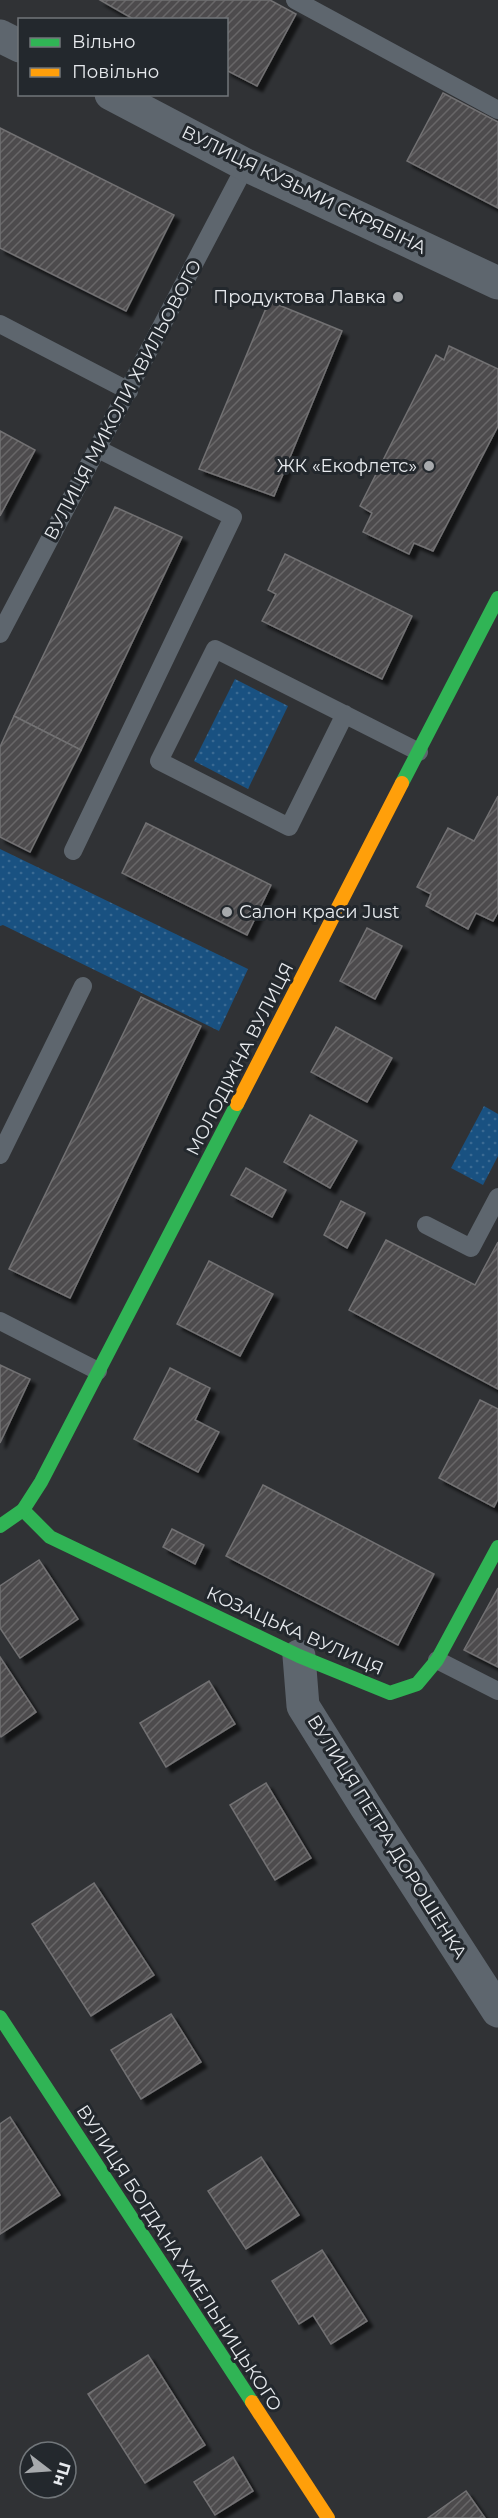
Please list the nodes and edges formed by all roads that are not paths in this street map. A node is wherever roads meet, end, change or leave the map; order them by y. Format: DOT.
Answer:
graph roads {
  1 [pos="295,0"];
  2 [pos="0,36"];
  3 [pos="18,45"];
  4 [pos="115,96"];
  5 [pos="498,110"];
  6 [pos="246,165"];
  7 [pos="498,282"];
  8 [pos="0,324"];
  9 [pos="129,391"];
  10 [pos="98,449"];
  11 [pos="498,598"];
  12 [pos="0,634"];
  13 [pos="345,714"];
  14 [pos="419,752"];
  15 [pos="73,851"];
  16 [pos="83,986"];
  17 [pos="0,1155"];
  18 [pos="498,1197"];
  19 [pos="426,1225"];
  20 [pos="0,1321"];
  21 [pos="98,1371"];
  22 [pos="23,1510"];
  23 [pos="0,1526"];
  24 [pos="498,1548"];
  25 [pos="299,1656"];
  26 [pos="437,1660"];
  27 [pos="498,1691"];
  28 [pos="498,2010"];
  29 [pos="0,2017"];
  30 [pos="328,2518"];
  1 -- 5 [label="lane"];
  2 -- 3 [label="street"];
  4 -- 6 [label="street, ВУЛИЦЯ КУЗЬМИ СКРЯБІНА"];
  6 -- 7 [label="street, ВУЛИЦЯ КУЗЬМИ СКРЯБІНА"];
  6 -- 9 [label="lane, ВУЛИЦЯ МИКОЛИ ХВИЛЬОВОГО"];
  8 -- 9 [label="lane"];
  9 -- 10 [label="lane, ВУЛИЦЯ МИКОЛИ ХВИЛЬОВОГО"];
  10 -- 12 [label="lane, ВУЛИЦЯ МИКОЛИ ХВИЛЬОВОГО"];
  10 -- 15 [label="lane"];
  11 -- 14 [label="street, МОЛОДІЖНА ВУЛИЦЯ"];
  13 -- 13 [label="lane"];
  13 -- 14 [label="lane"];
  14 -- 21 [label="street, МОЛОДІЖНА ВУЛИЦЯ"];
  16 -- 17 [label="lane"];
  18 -- 19 [label="lane"];
  20 -- 21 [label="lane"];
  21 -- 22 [label="street, МОЛОДІЖНА ВУЛИЦЯ"];
  22 -- 23 [label="street, МОЛОДІЖНА ВУЛИЦЯ"];
  22 -- 25 [label="street, КОЗАЦЬКА ВУЛИЦЯ"];
  24 -- 26 [label="street, КОЗАЦЬКА ВУЛИЦЯ"];
  25 -- 26 [label="street, КОЗАЦЬКА ВУЛИЦЯ"];
  25 -- 28 [label="street, ВУЛИЦЯ ПЕТРА ДОРОШЕНКА"];
  26 -- 27 [label="lane"];
  29 -- 30 [label="street, ВУЛИЦЯ БОГДАНА ХМЕЛЬНИЦЬКОГО"];
}
